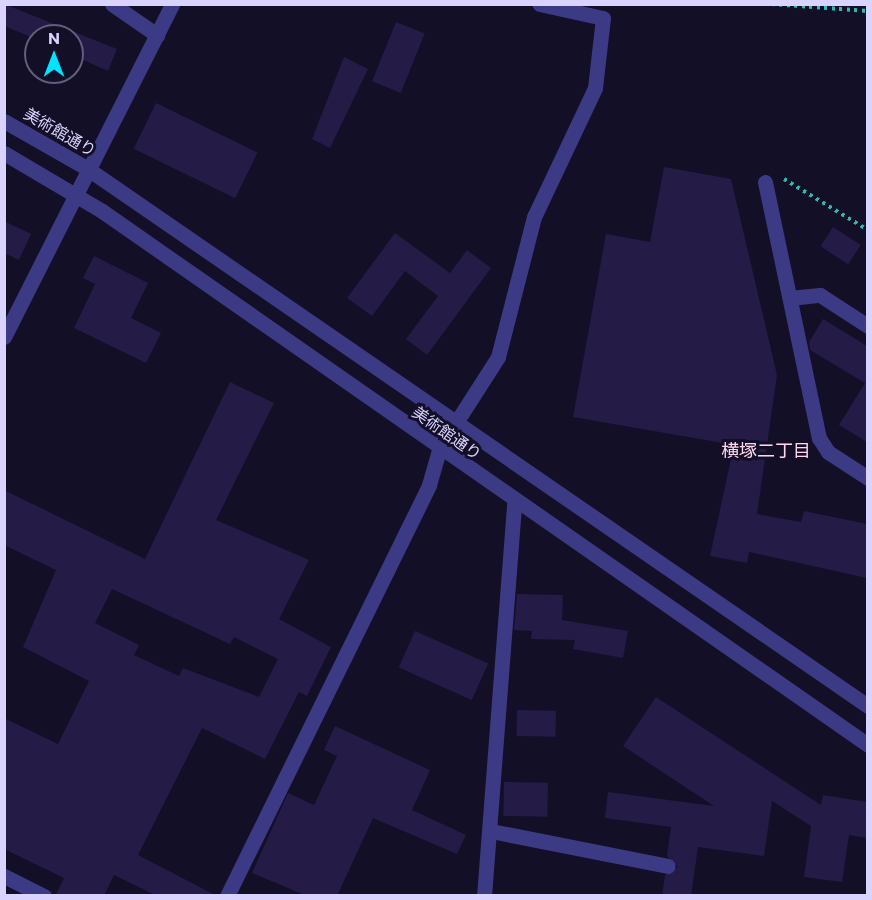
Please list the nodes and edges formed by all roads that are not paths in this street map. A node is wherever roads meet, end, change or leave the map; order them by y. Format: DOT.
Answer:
graph roads {
  1 [pos="112,4"];
  2 [pos="172,4"];
  3 [pos="540,4"];
  4 [pos="157,35"];
  5 [pos="4,121"];
  6 [pos="4,153"];
  7 [pos="88,169"];
  8 [pos="765,182"];
  9 [pos="75,194"];
  10 [pos="790,298"];
  11 [pos="867,326"];
  12 [pos="4,337"];
  13 [pos="454,421"];
  14 [pos="439,449"];
  15 [pos="867,478"];
  16 [pos="514,502"];
  17 [pos="867,706"];
  18 [pos="867,745"];
  19 [pos="491,831"];
  20 [pos="668,866"];
  21 [pos="4,876"];
  22 [pos="44,896"];
  23 [pos="227,896"];
  24 [pos="484,896"];
  1 -- 4 [label="street"];
  2 -- 4 [label="street"];
  3 -- 13 [label="street"];
  4 -- 7 [label="street"];
  5 -- 7 [label="street, 美術館通り"];
  6 -- 9 [label="street, 美術館通り"];
  7 -- 9 [label="street"];
  7 -- 13 [label="street, 美術館通り"];
  8 -- 10 [label="street"];
  9 -- 12 [label="street"];
  9 -- 14 [label="street, 美術館通り"];
  10 -- 11 [label="street"];
  10 -- 15 [label="street"];
  13 -- 14 [label="street"];
  13 -- 17 [label="street, 美術館通り"];
  14 -- 16 [label="street, 美術館通り"];
  14 -- 23 [label="street"];
  16 -- 18 [label="street, 美術館通り"];
  16 -- 19 [label="street"];
  19 -- 20 [label="street"];
  19 -- 24 [label="street"];
  21 -- 22 [label="street"];
}
